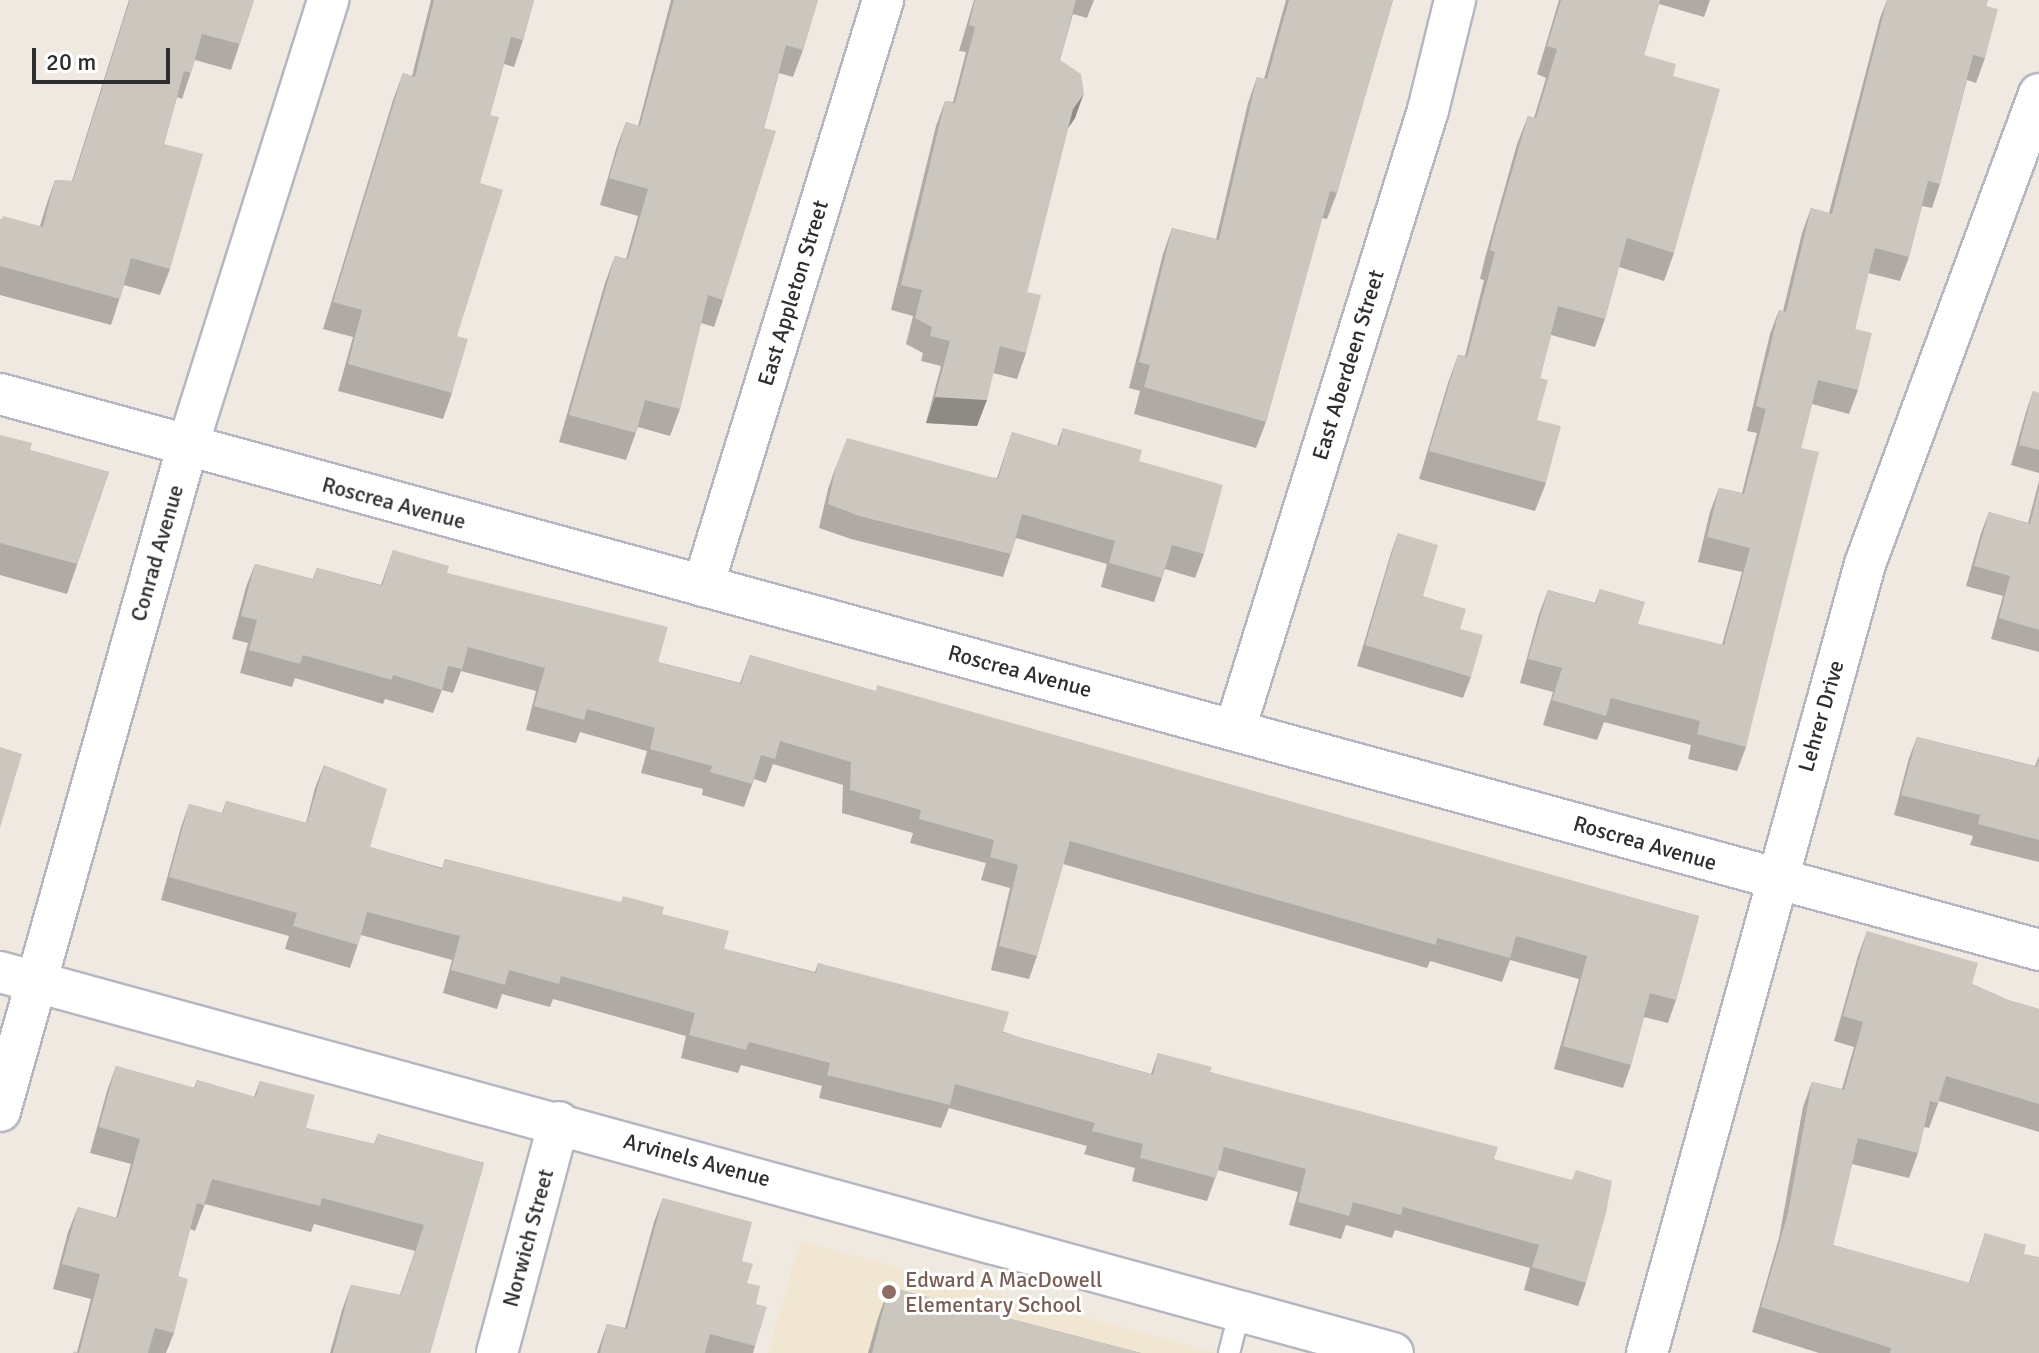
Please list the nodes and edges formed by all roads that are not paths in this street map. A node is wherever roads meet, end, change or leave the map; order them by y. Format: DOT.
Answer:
graph roads {
  1 [pos="328,0"];
  2 [pos="883,0"];
  3 [pos="1455,0"];
  4 [pos="2039,94"];
  5 [pos="0,394"];
  6 [pos="187,448"];
  7 [pos="703,586"];
  8 [pos="1235,729"];
  9 [pos="1774,879"];
  10 [pos="2039,950"];
  11 [pos="18,977"];
  12 [pos="0,1111"];
  13 [pos="559,1122"];
  14 [pos="1240,1310"];
  15 [pos="497,1353"];
  16 [pos="1229,1353"];
  17 [pos="1393,1353"];
  18 [pos="1647,1353"];
  1 -- 6 [label="street, Conrad Avenue"];
  2 -- 7 [label="street, East Appleton Street"];
  3 -- 8 [label="street, East Aberdeen Street"];
  4 -- 9 [label="street, Lehrer Drive"];
  5 -- 6 [label="street, Roscrea Avenue"];
  6 -- 7 [label="street, Roscrea Avenue"];
  6 -- 11 [label="street, Conrad Avenue"];
  7 -- 8 [label="street, Roscrea Avenue"];
  8 -- 9 [label="street, Roscrea Avenue"];
  9 -- 10 [label="street, Roscrea Avenue"];
  9 -- 18 [label="street, Lehrer Drive"];
  11 -- 12 [label="street, Conrad Avenue"];
  11 -- 13 [label="street, Arvinels Avenue"];
  13 -- 14 [label="street, Arvinels Avenue"];
  13 -- 15 [label="street, Norwich Street"];
  14 -- 16 [label="lane"];
  14 -- 17 [label="street, Arvinels Avenue"];
}
